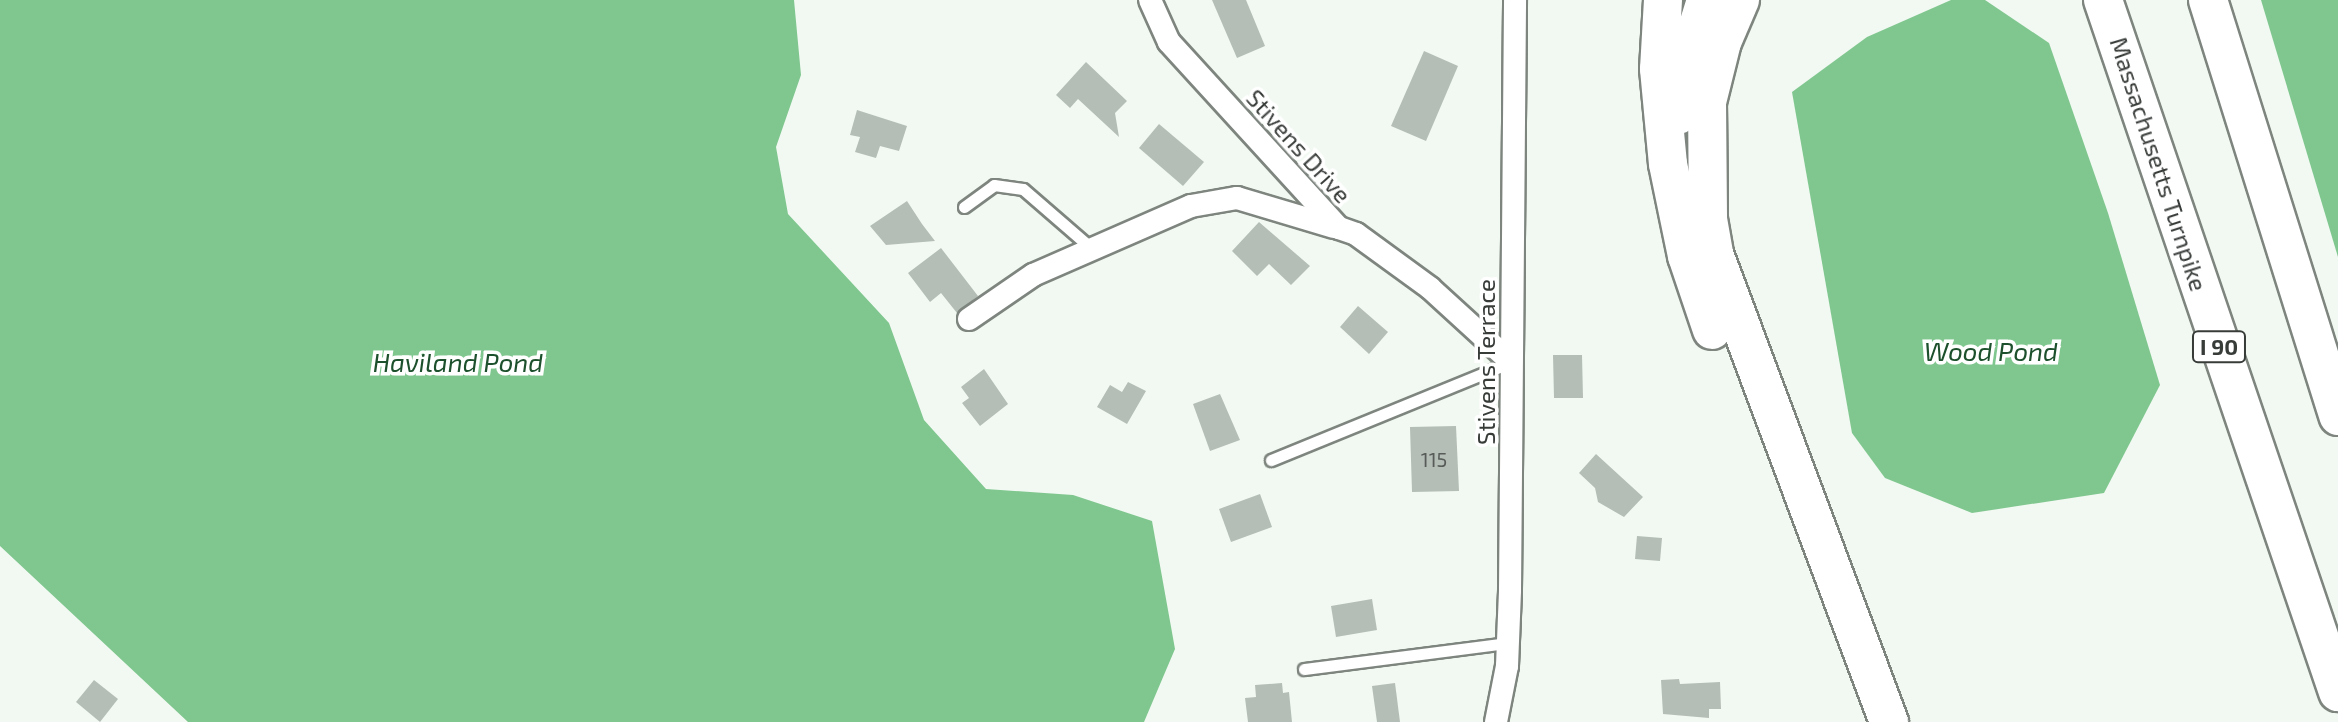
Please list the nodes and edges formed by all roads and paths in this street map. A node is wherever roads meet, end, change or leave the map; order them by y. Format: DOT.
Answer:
graph roads {
  1 [pos="1150,0"];
  2 [pos="1515,0"];
  3 [pos="1663,0"];
  4 [pos="1706,0"];
  5 [pos="1740,0"];
  6 [pos="2103,0"];
  7 [pos="2208,0"];
  8 [pos="964,207"];
  9 [pos="1339,228"];
  10 [pos="1090,247"];
  11 [pos="1703,307"];
  12 [pos="969,319"];
  13 [pos="1511,362"];
  14 [pos="2338,416"];
  15 [pos="1271,460"];
  16 [pos="1508,643"];
  17 [pos="1304,669"];
  18 [pos="2338,692"];
  19 [pos="1496,722"];
  20 [pos="1862,722"];
  21 [pos="1889,722"];
  1 -- 9 [label="street, Stivens Drive"];
  2 -- 13 [label="street, Stivens Terrace"];
  3 -- 11 [label="highway"];
  4 -- 11 [label="highway"];
  5 -- 21 [label="highway"];
  6 -- 18 [label="highway, Massachusetts Turnpike / I 90"];
  7 -- 14 [label="highway"];
  8 -- 10 [label="lane"];
  9 -- 10 [label="street"];
  9 -- 13 [label="street, Stivens Drive"];
  10 -- 12 [label="street"];
  11 -- 20 [label="highway"];
  13 -- 15 [label="lane"];
  13 -- 16 [label="street, Stivens Terrace"];
  16 -- 17 [label="lane"];
  16 -- 19 [label="street, Stivens Terrace"];
}
